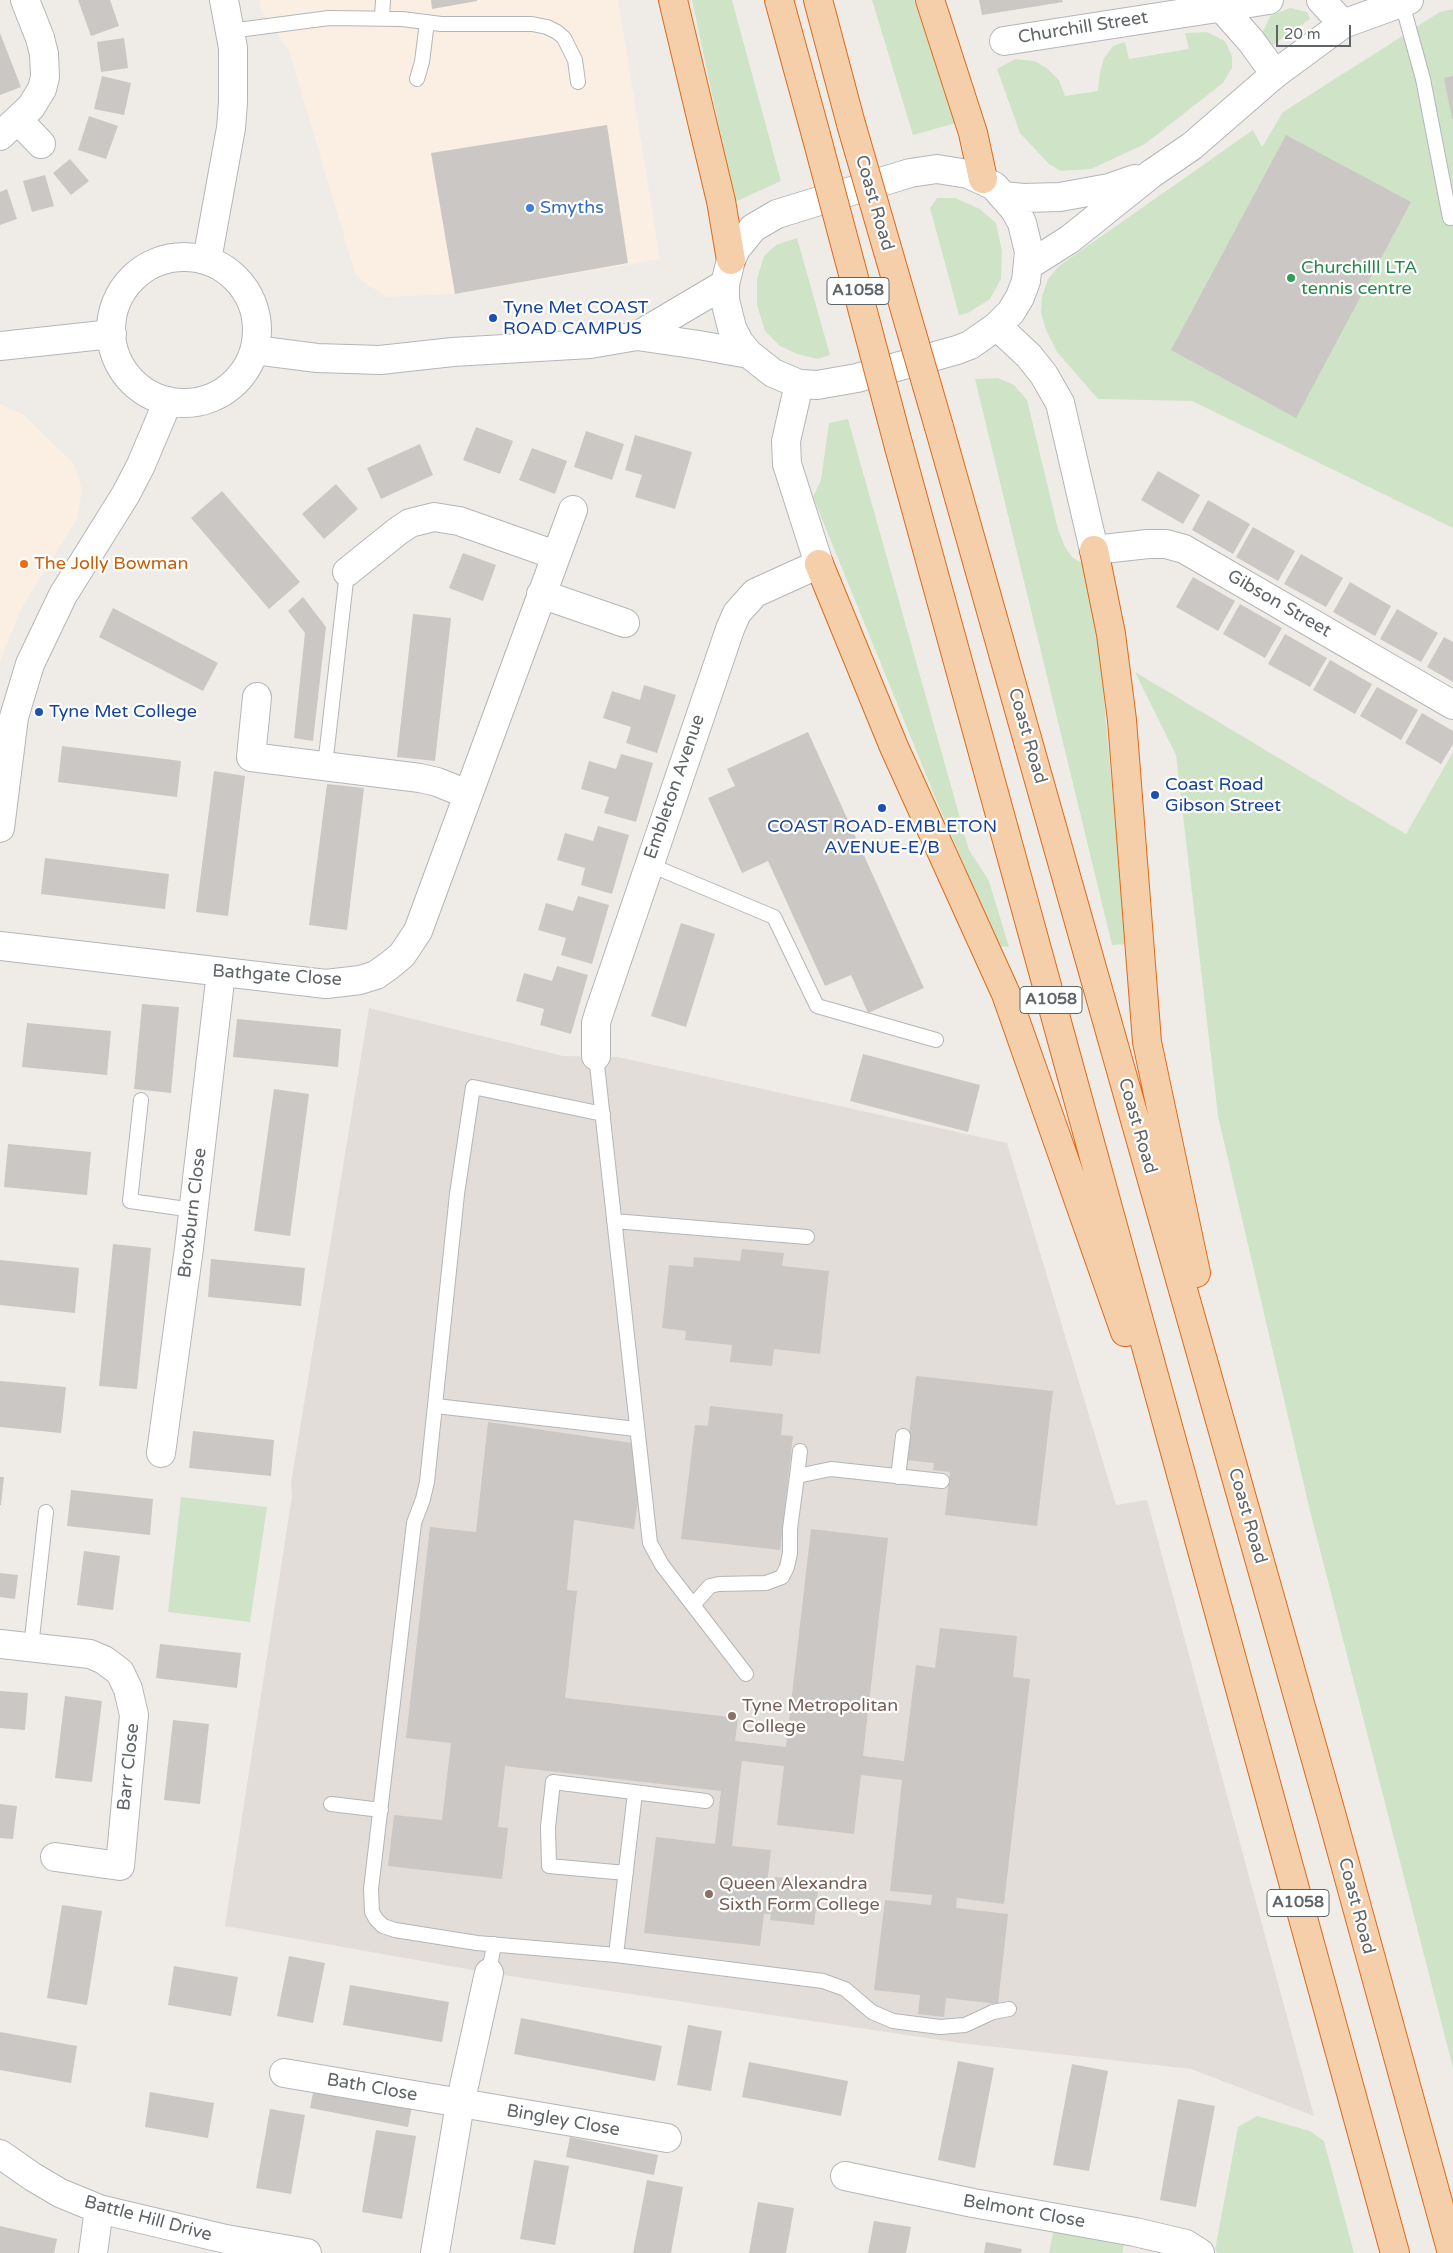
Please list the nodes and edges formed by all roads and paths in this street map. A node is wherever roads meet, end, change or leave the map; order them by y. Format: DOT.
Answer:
graph roads {
  1 [pos="25,0"];
  2 [pos="224,0"];
  3 [pos="383,0"];
  4 [pos="673,0"];
  5 [pos="778,0"];
  6 [pos="818,0"];
  7 [pos="930,0"];
  8 [pos="1269,0"];
  9 [pos="1320,0"];
  10 [pos="1406,1"];
  11 [pos="1221,7"];
  12 [pos="382,18"];
  13 [pos="427,22"];
  14 [pos="1343,24"];
  15 [pos="230,31"];
  16 [pos="1004,41"];
  17 [pos="1275,74"];
  18 [pos="418,79"];
  19 [pos="578,82"];
  20 [pos="9,128"];
  21 [pos="41,144"];
  22 [pos="1151,174"];
  23 [pos="983,179"];
  24 [pos="1004,196"];
  25 [pos="1453,217"];
  26 [pos="207,260"];
  27 [pos="1029,265"];
  28 [pos="728,272"];
  29 [pos="997,326"];
  30 [pos="112,334"];
  31 [pos="637,336"];
  32 [pos="0,346"];
  33 [pos="255,350"];
  34 [pos="748,354"];
  35 [pos="799,384"];
  36 [pos="168,401"];
  37 [pos="573,510"];
  38 [pos="1094,550"];
  39 [pos="554,555"];
  40 [pos="820,564"];
  41 [pos="347,572"];
  42 [pos="541,594"];
  43 [pos="625,623"];
  44 [pos="257,697"];
  45 [pos="1453,705"];
  46 [pos="325,766"];
  47 [pos="3,780"];
  48 [pos="467,794"];
  49 [pos="0,828"];
  50 [pos="648,864"];
  51 [pos="0,946"];
  52 [pos="221,972"];
  53 [pos="936,1040"];
  54 [pos="596,1056"];
  55 [pos="141,1100"];
  56 [pos="603,1114"];
  57 [pos="193,1210"];
  58 [pos="614,1221"];
  59 [pos="807,1237"];
  60 [pos="436,1406"];
  61 [pos="636,1428"];
  62 [pos="903,1436"];
  63 [pos="800,1451"];
  64 [pos="161,1453"];
  65 [pos="797,1476"];
  66 [pos="898,1477"];
  67 [pos="942,1482"];
  68 [pos="46,1512"];
  69 [pos="1247,1515"];
  70 [pos="1202,1553"];
  71 [pos="693,1606"];
  72 [pos="0,1644"];
  73 [pos="31,1647"];
  74 [pos="746,1674"];
  75 [pos="635,1793"];
  76 [pos="706,1801"];
  77 [pos="331,1804"];
  78 [pos="381,1810"];
  79 [pos="1331,1813"];
  80 [pos="55,1857"];
  81 [pos="626,1873"];
  82 [pos="494,1944"];
  83 [pos="616,1955"];
  84 [pos="490,1973"];
  85 [pos="1009,2009"];
  86 [pos="284,2073"];
  87 [pos="460,2104"];
  88 [pos="667,2138"];
  89 [pos="0,2154"];
  90 [pos="845,2176"];
  91 [pos="1453,2204"];
  92 [pos="99,2209"];
  93 [pos="92,2253"];
  94 [pos="307,2253"];
  95 [pos="435,2253"];
  96 [pos="1200,2253"];
  97 [pos="1395,2253"];
  98 [pos="1452,2253"];
  1 -- 20 [label="street"];
  2 -- 15 [label="street"];
  3 -- 12 [label="lane"];
  4 -- 28 [label="highway"];
  5 -- 70 [label="highway, A1058, bridge"];
  6 -- 69 [label="highway, Coast Road / A1058, bridge"];
  7 -- 23 [label="highway"];
  8 -- 11 [label="street, Churchill Street"];
  9 -- 14 [label="street"];
  10 -- 14 [label="street"];
  10 -- 25 [label="lane"];
  11 -- 16 [label="street, Churchill Street"];
  11 -- 17 [label="street"];
  12 -- 13 [label="lane"];
  12 -- 15 [label="lane"];
  13 -- 18 [label="lane"];
  13 -- 19 [label="lane"];
  14 -- 17 [label="street"];
  15 -- 26 [label="street"];
  17 -- 22 [label="street"];
  20 -- 21 [label="street"];
  22 -- 24 [label="street"];
  22 -- 27 [label="street"];
  23 -- 24 [label="street"];
  23 -- 28 [label="street"];
  24 -- 27 [label="street"];
  26 -- 30 [label="street"];
  26 -- 33 [label="street"];
  27 -- 29 [label="street"];
  28 -- 31 [label="street"];
  28 -- 34 [label="street"];
  29 -- 35 [label="street"];
  29 -- 38 [label="street"];
  30 -- 32 [label="street"];
  30 -- 36 [label="street"];
  31 -- 33 [label="street"];
  31 -- 34 [label="street"];
  33 -- 36 [label="street"];
  34 -- 35 [label="street"];
  35 -- 40 [label="street"];
  36 -- 47 [label="street"];
  37 -- 39 [label="street, Bathgate Close"];
  38 -- 45 [label="street, Gibson Street"];
  38 -- 69 [label="highway"];
  39 -- 41 [label="street"];
  39 -- 42 [label="street, Bathgate Close"];
  40 -- 50 [label="street, Embleton Avenue"];
  40 -- 70 [label="highway"];
  41 -- 46 [label="lane"];
  42 -- 43 [label="street"];
  42 -- 48 [label="street, Bathgate Close"];
  44 -- 46 [label="street"];
  46 -- 48 [label="street"];
  47 -- 49 [label="street"];
  48 -- 52 [label="street, Bathgate Close"];
  50 -- 53 [label="lane"];
  50 -- 54 [label="street, Embleton Avenue"];
  51 -- 52 [label="street, Bathgate Close"];
  52 -- 57 [label="street, Broxburn Close"];
  54 -- 56 [label="lane"];
  55 -- 57 [label="lane"];
  56 -- 58 [label="lane"];
  56 -- 60 [label="lane"];
  57 -- 64 [label="street, Broxburn Close"];
  58 -- 59 [label="lane"];
  58 -- 61 [label="lane"];
  60 -- 61 [label="lane"];
  60 -- 78 [label="lane"];
  61 -- 71 [label="lane"];
  62 -- 66 [label="lane"];
  63 -- 65 [label="lane"];
  65 -- 66 [label="lane"];
  65 -- 71 [label="lane"];
  66 -- 67 [label="lane"];
  68 -- 73 [label="lane"];
  69 -- 79 [label="highway, Coast Road / A1058"];
  70 -- 97 [label="highway, A1058"];
  71 -- 74 [label="lane"];
  72 -- 73 [label="street, Barr Close"];
  73 -- 80 [label="street, Barr Close"];
  75 -- 76 [label="lane"];
  75 -- 81 [label="lane"];
  75 -- 81 [label="lane"];
  77 -- 78 [label="lane"];
  78 -- 82 [label="lane"];
  79 -- 91 [label="highway"];
  79 -- 98 [label="highway, Coast Road / A1058"];
  81 -- 83 [label="lane"];
  82 -- 83 [label="lane"];
  82 -- 84 [label="lane"];
  83 -- 85 [label="lane"];
  84 -- 87 [label="street"];
  86 -- 87 [label="street, Bath Close"];
  87 -- 88 [label="street, Bingley Close"];
  87 -- 95 [label="street"];
  89 -- 92 [label="street, Battle Hill Drive"];
  90 -- 96 [label="street, Belmont Close"];
  92 -- 93 [label="street"];
  92 -- 94 [label="street, Battle Hill Drive"];
}
